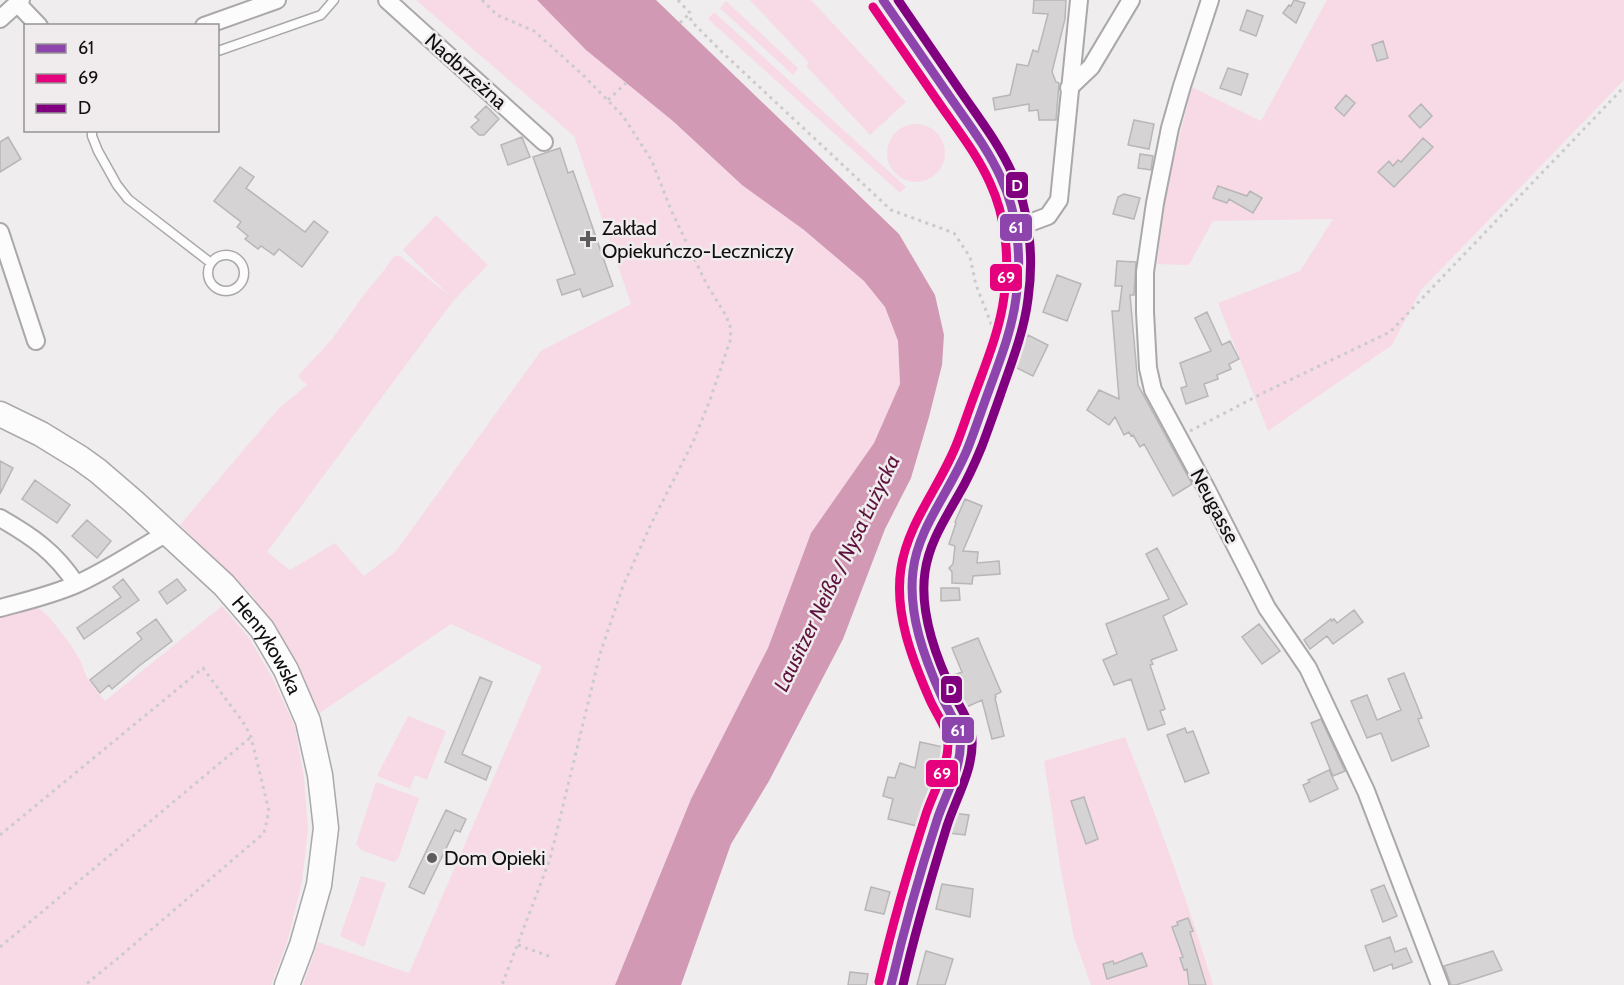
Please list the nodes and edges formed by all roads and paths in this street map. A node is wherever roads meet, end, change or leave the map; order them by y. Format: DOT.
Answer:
graph roads {
  1 [pos="277,0"];
  2 [pos="334,0"];
  3 [pos="387,0"];
  4 [pos="482,0"];
  5 [pos="678,0"];
  6 [pos="883,0"];
  7 [pos="1079,0"];
  8 [pos="1131,0"];
  9 [pos="1210,0"];
  10 [pos="19,2"];
  11 [pos="690,13"];
  12 [pos="0,20"];
  13 [pos="680,23"];
  14 [pos="37,24"];
  15 [pos="210,24"];
  16 [pos="219,51"];
  17 [pos="626,83"];
  18 [pos="1624,87"];
  19 [pos="1069,88"];
  20 [pos="608,100"];
  21 [pos="92,132"];
  22 [pos="544,142"];
  23 [pos="1016,228"];
  24 [pos="0,232"];
  25 [pos="211,263"];
  26 [pos="993,329"];
  27 [pos="36,341"];
  28 [pos="0,414"];
  29 [pos="1177,437"];
  30 [pos="0,518"];
  31 [pos="167,533"];
  32 [pos="76,584"];
  33 [pos="0,608"];
  34 [pos="251,737"];
  35 [pos="0,835"];
  36 [pos="518,945"];
  37 [pos="0,947"];
  38 [pos="551,957"];
  39 [pos="85,985"];
  40 [pos="287,985"];
  41 [pos="502,985"];
  42 [pos="891,985"];
  43 [pos="1440,985"];
  1 -- 15 [label="street"];
  2 -- 16 [label="lane"];
  3 -- 22 [label="street, Nadbrzeżna"];
  4 -- 20 [label="path"];
  5 -- 11 [label="path"];
  6 -- 23 [label="street"];
  7 -- 19 [label="street"];
  8 -- 19 [label="street"];
  9 -- 29 [label="street, Neugasse"];
  10 -- 12 [label="street"];
  10 -- 14 [label="street"];
  11 -- 13 [label="path"];
  11 -- 26 [label="path"];
  17 -- 20 [label="path"];
  18 -- 29 [label="path"];
  19 -- 23 [label="street"];
  20 -- 36 [label="path"];
  21 -- 25 [label="lane"];
  23 -- 42 [label="street"];
  24 -- 27 [label="street"];
  25 -- 25 [label="lane"];
  28 -- 31 [label="main road, Henrykowska"];
  29 -- 43 [label="street, Neugasse"];
  30 -- 32 [label="street"];
  31 -- 32 [label="street"];
  31 -- 40 [label="main road, Henrykowska"];
  32 -- 33 [label="street"];
  34 -- 35 [label="path"];
  34 -- 37 [label="path"];
  34 -- 39 [label="path"];
  36 -- 38 [label="path"];
  36 -- 41 [label="path"];
}
